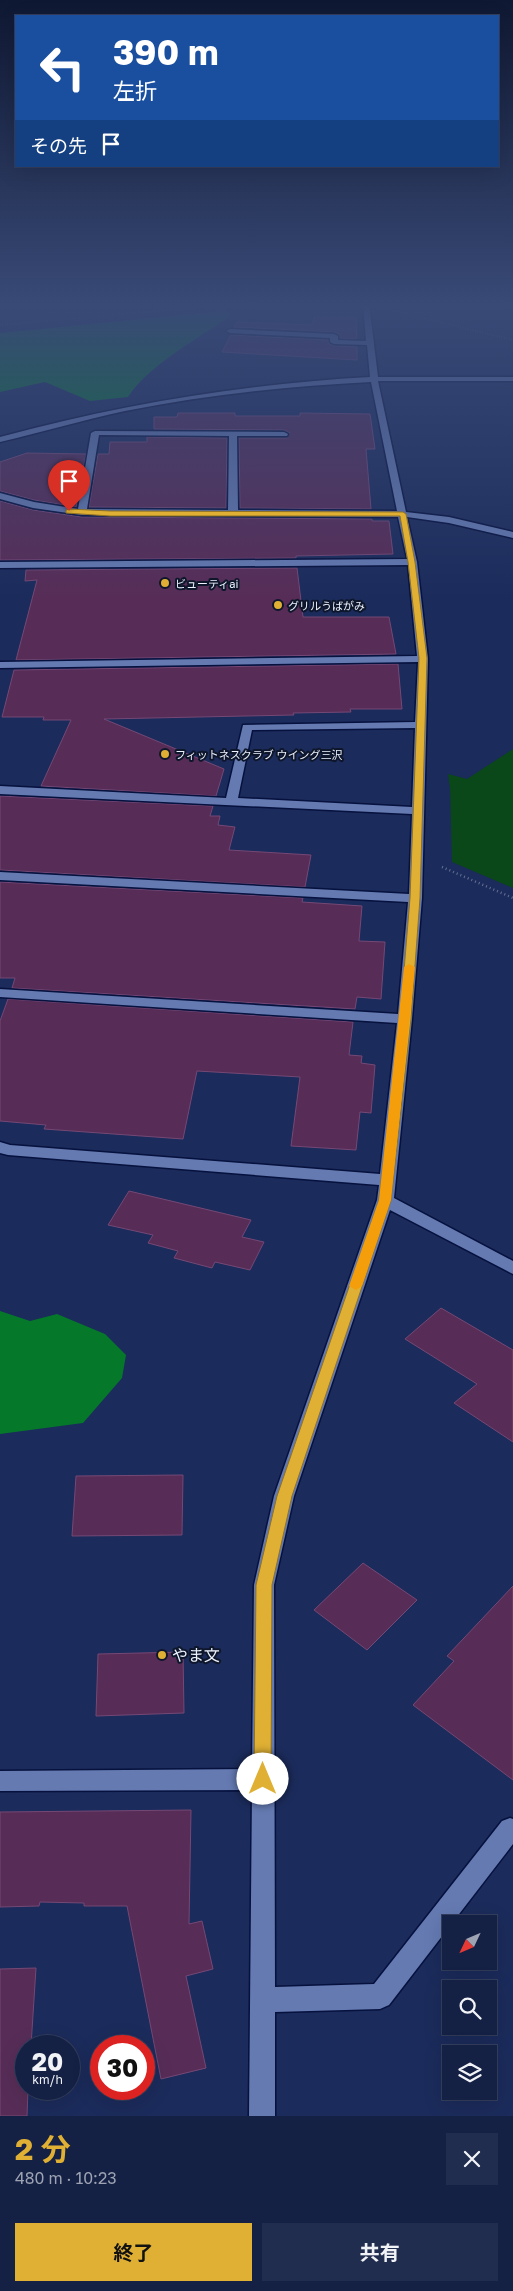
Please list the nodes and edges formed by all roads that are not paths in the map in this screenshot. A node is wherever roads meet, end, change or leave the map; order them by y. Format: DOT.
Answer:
graph roads {
  1 [pos="161,402"];
  2 [pos="379,402"];
  3 [pos="233,434"];
  4 [pos="284,434"];
  5 [pos="0,440"];
  6 [pos="0,496"];
  7 [pos="82,512"];
  8 [pos="233,513"];
  9 [pos="403,514"];
  10 [pos="513,535"];
  11 [pos="412,562"];
  12 [pos="0,565"];
  13 [pos="423,658"];
  14 [pos="0,665"];
  15 [pos="420,725"];
  16 [pos="0,790"];
  17 [pos="231,802"];
  18 [pos="416,811"];
  19 [pos="0,876"];
  20 [pos="415,898"];
  21 [pos="0,993"];
  22 [pos="405,1019"];
  23 [pos="0,1147"];
  24 [pos="387,1180"];
  25 [pos="385,1200"];
  26 [pos="513,1268"];
  27 [pos="263,1779"];
  28 [pos="0,1781"];
  29 [pos="510,1829"];
  30 [pos="262,2000"];
  31 [pos="262,2116"];
  1 -- 5 [label="street"];
  2 -- 9 [label="street"];
  3 -- 4 [label="street"];
  3 -- 7 [label="street"];
  3 -- 8 [label="street"];
  6 -- 7 [label="street"];
  7 -- 8 [label="street"];
  8 -- 9 [label="street"];
  9 -- 10 [label="street"];
  9 -- 11 [label="street"];
  11 -- 12 [label="street"];
  11 -- 13 [label="street"];
  13 -- 14 [label="street"];
  13 -- 15 [label="street"];
  15 -- 17 [label="street"];
  15 -- 18 [label="street"];
  16 -- 17 [label="street"];
  17 -- 18 [label="street"];
  18 -- 20 [label="street"];
  19 -- 20 [label="street"];
  20 -- 22 [label="street"];
  21 -- 22 [label="street"];
  22 -- 24 [label="street"];
  23 -- 24 [label="street"];
  24 -- 25 [label="street"];
  25 -- 26 [label="street"];
  25 -- 27 [label="street"];
  27 -- 28 [label="street"];
  27 -- 30 [label="street"];
  29 -- 30 [label="street"];
  30 -- 31 [label="street"];
}
